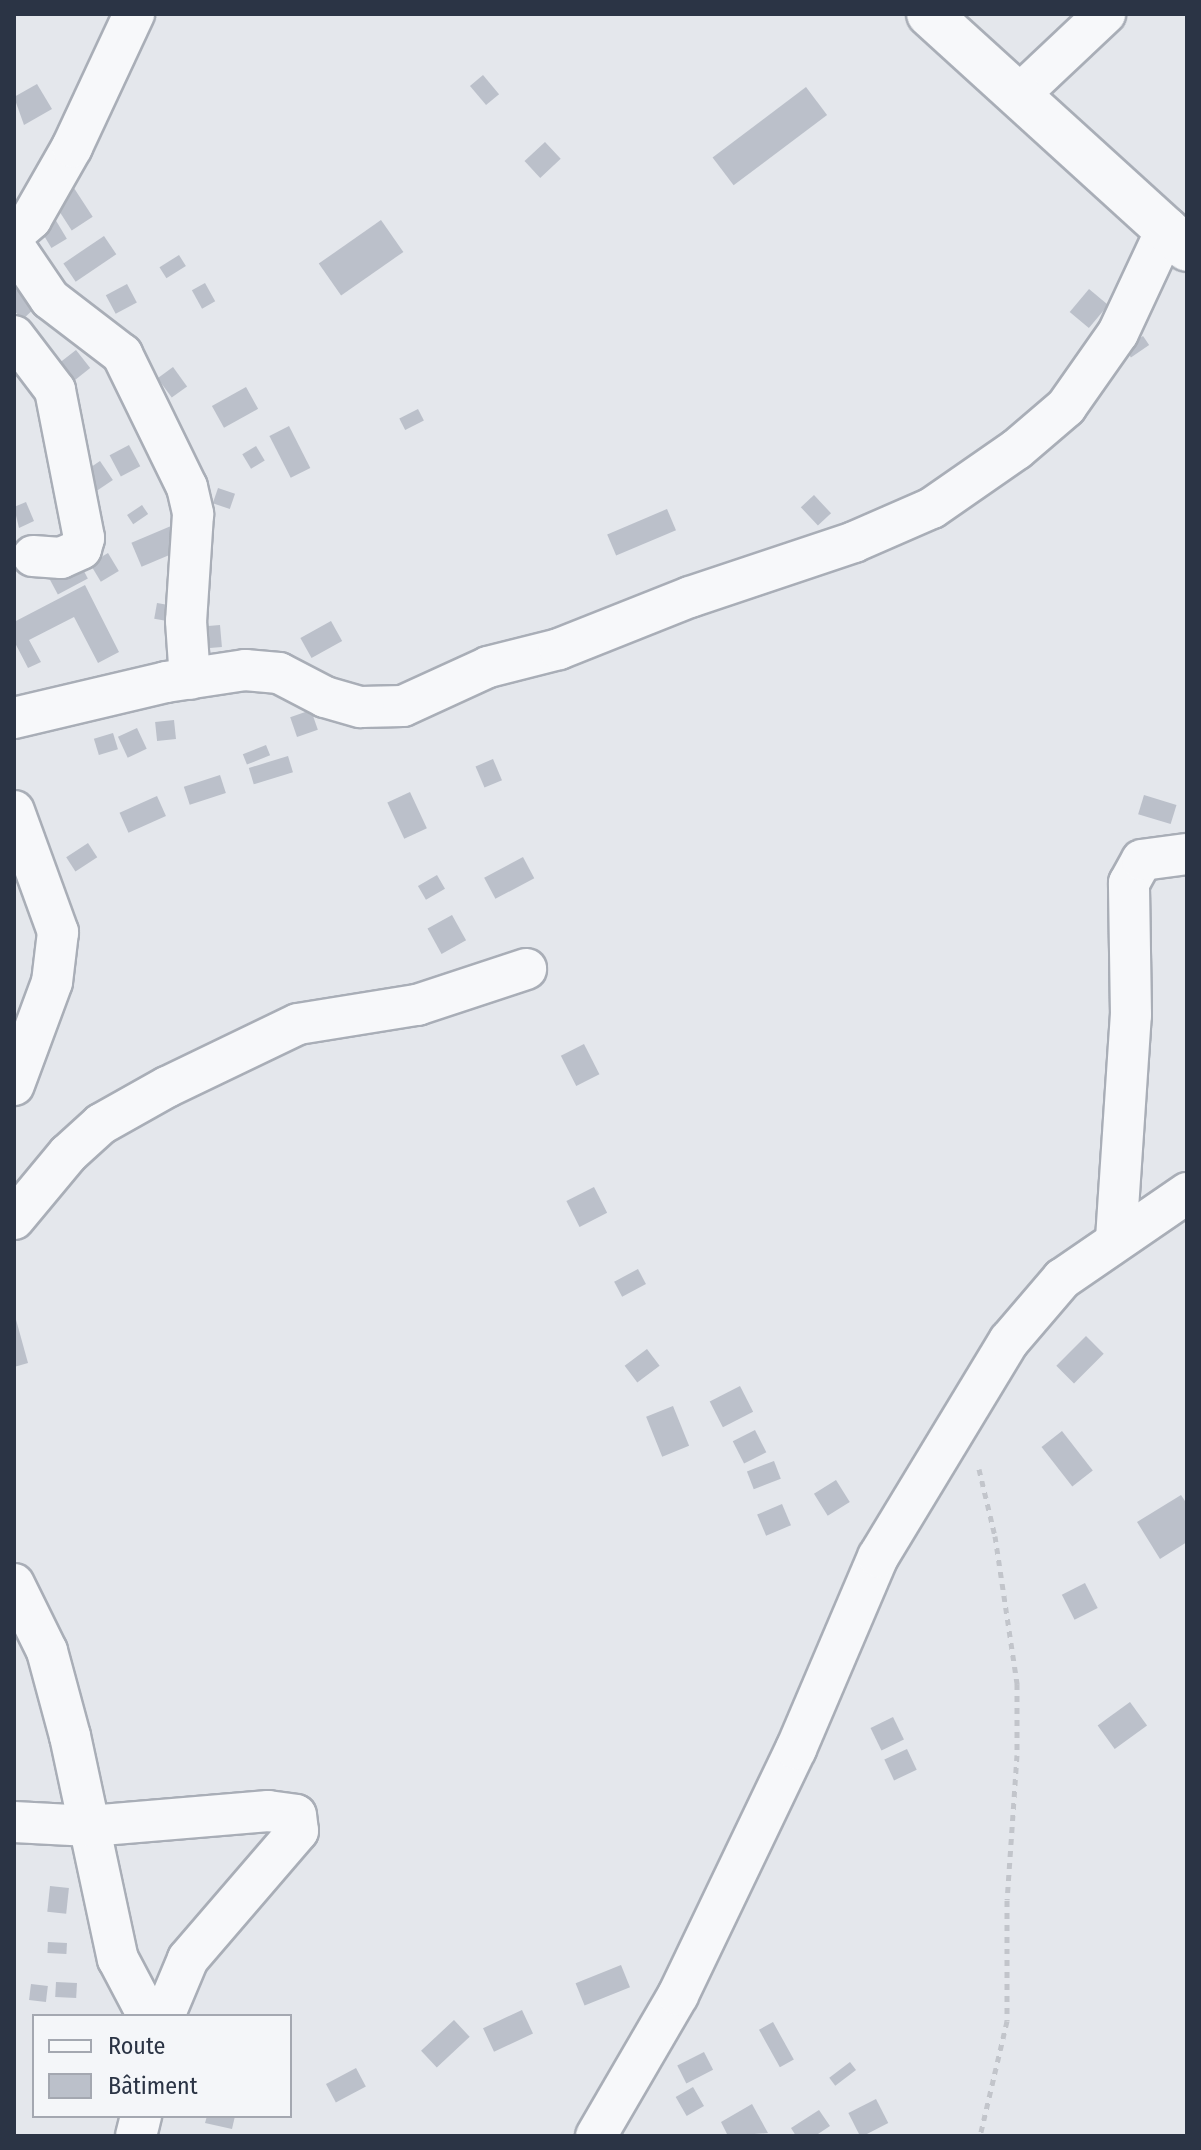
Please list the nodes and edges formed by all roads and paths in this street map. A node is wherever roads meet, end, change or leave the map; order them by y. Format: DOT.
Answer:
graph roads {
  1 [pos="134,14"];
  2 [pos="929,14"];
  3 [pos="1105,14"];
  4 [pos="1020,94"];
  5 [pos="14,234"];
  6 [pos="1177,239"];
  7 [pos="14,246"];
  8 [pos="14,336"];
  9 [pos="33,556"];
  10 [pos="190,679"];
  11 [pos="14,718"];
  12 [pos="14,811"];
  13 [pos="1187,854"];
  14 [pos="526,969"];
  15 [pos="14,1085"];
  16 [pos="1187,1193"];
  17 [pos="14,1219"];
  18 [pos="1116,1239"];
  19 [pos="967,1417"];
  20 [pos="14,1584"];
  21 [pos="14,1822"];
  22 [pos="90,1826"];
  23 [pos="147,2014"];
  24 [pos="165,2014"];
  25 [pos="596,2136"];
  26 [pos="980,2136"];
  1 -- 5 [label="street"];
  2 -- 4 [label="street"];
  3 -- 4 [label="street"];
  4 -- 6 [label="street"];
  6 -- 10 [label="street"];
  7 -- 10 [label="street"];
  8 -- 9 [label="street"];
  10 -- 11 [label="street"];
  12 -- 15 [label="street"];
  13 -- 18 [label="street"];
  14 -- 17 [label="street"];
  16 -- 18 [label="street"];
  18 -- 19 [label="street"];
  19 -- 25 [label="street"];
  19 -- 26 [label="path"];
  20 -- 22 [label="street"];
  21 -- 22 [label="street"];
  22 -- 23 [label="street"];
  22 -- 24 [label="street"];
}
